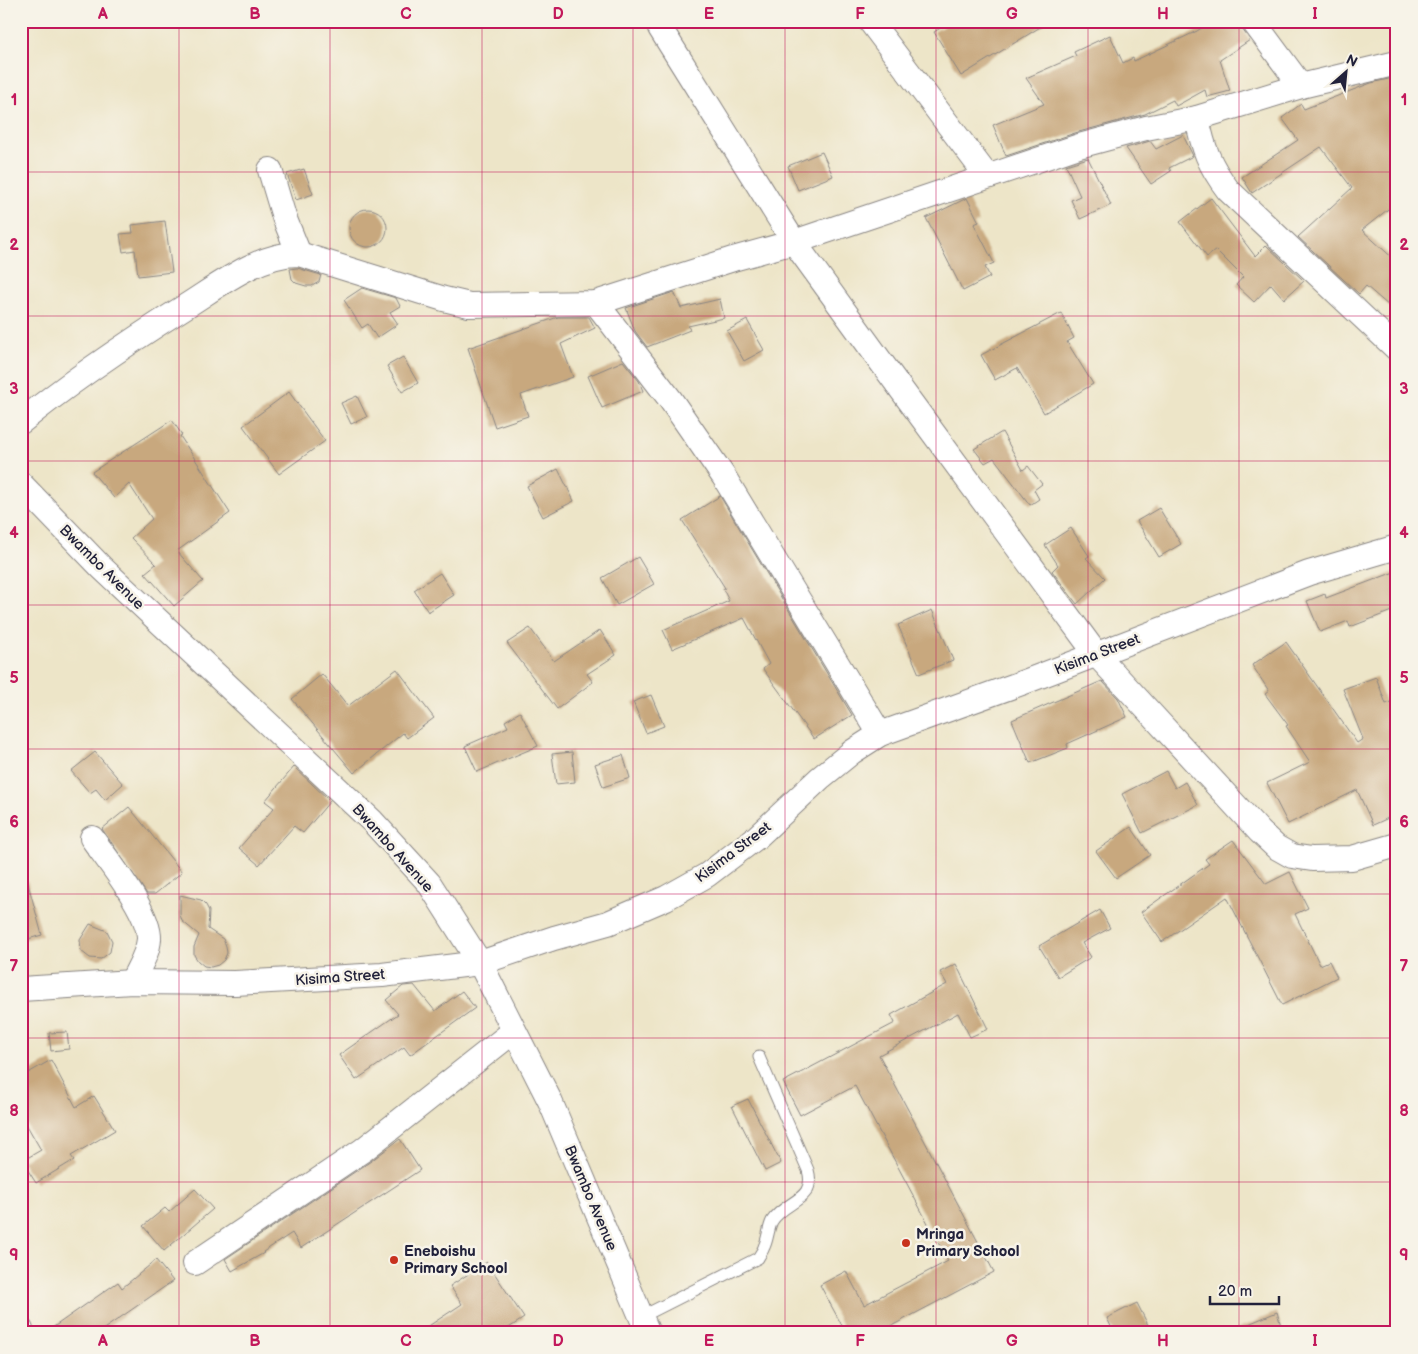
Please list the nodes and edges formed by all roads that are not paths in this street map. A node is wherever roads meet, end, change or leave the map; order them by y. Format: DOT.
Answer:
graph roads {
  1 [pos="870,21"];
  2 [pos="1253,21"];
  3 [pos="660,28"];
  4 [pos="1397,63"];
  5 [pos="1301,86"];
  6 [pos="1197,118"];
  7 [pos="270,170"];
  8 [pos="987,176"];
  9 [pos="794,242"];
  10 [pos="298,254"];
  11 [pos="596,303"];
  12 [pos="1397,349"];
  13 [pos="21,422"];
  14 [pos="21,484"];
  15 [pos="1397,547"];
  16 [pos="1096,654"];
  17 [pos="880,734"];
  18 [pos="92,838"];
  19 [pos="1397,845"];
  20 [pos="480,963"];
  21 [pos="132,982"];
  22 [pos="21,988"];
  23 [pos="514,1031"];
  24 [pos="759,1057"];
  25 [pos="195,1263"];
  26 [pos="644,1325"];
  1 -- 8 [label="street"];
  2 -- 5 [label="street"];
  3 -- 9 [label="street"];
  4 -- 5 [label="street"];
  5 -- 6 [label="street"];
  6 -- 8 [label="street"];
  6 -- 12 [label="street"];
  7 -- 10 [label="street"];
  8 -- 9 [label="street"];
  9 -- 11 [label="street"];
  9 -- 16 [label="street"];
  10 -- 11 [label="street"];
  10 -- 13 [label="street"];
  11 -- 17 [label="street"];
  14 -- 20 [label="street, Bwambo Avenue"];
  15 -- 16 [label="street, Kisima Street"];
  16 -- 17 [label="street, Kisima Street"];
  16 -- 19 [label="street"];
  17 -- 20 [label="street, Kisima Street"];
  18 -- 21 [label="street"];
  20 -- 21 [label="street, Kisima Street"];
  20 -- 23 [label="street, Bwambo Avenue"];
  21 -- 22 [label="street, Kisima Street"];
  23 -- 25 [label="street"];
  23 -- 26 [label="street, Bwambo Avenue"];
  24 -- 26 [label="lane"];
}
